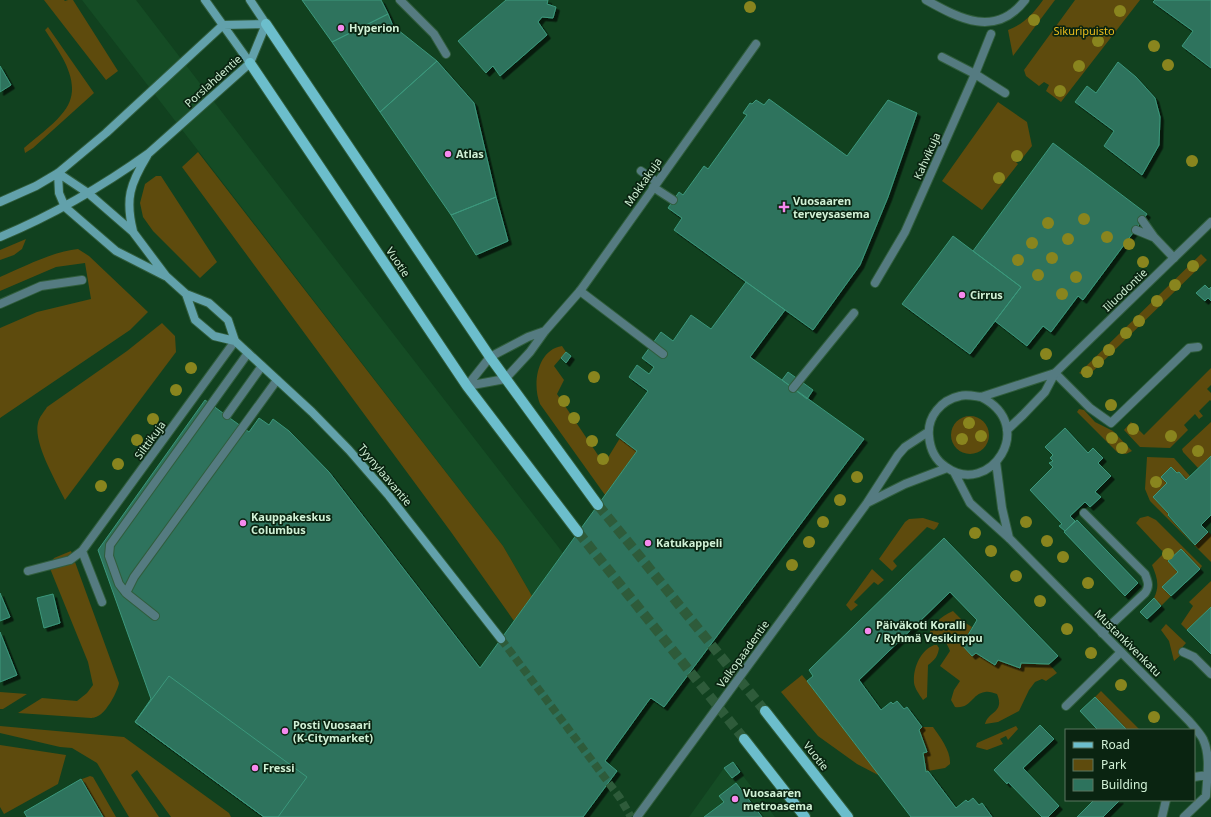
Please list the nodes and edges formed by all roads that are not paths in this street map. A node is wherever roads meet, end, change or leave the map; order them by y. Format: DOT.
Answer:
graph roads {
  1 [pos="205,0"];
  2 [pos="250,0"];
  3 [pos="400,0"];
  4 [pos="926,0"];
  5 [pos="1025,0"];
  6 [pos="266,24"];
  7 [pos="223,25"];
  8 [pos="991,34"];
  9 [pos="756,44"];
  10 [pos="446,54"];
  11 [pos="942,57"];
  12 [pos="250,63"];
  13 [pos="975,74"];
  14 [pos="1006,93"];
  15 [pos="135,168"];
  16 [pos="641,170"];
  17 [pos="58,173"];
  18 [pos="655,185"];
  19 [pos="88,193"];
  20 [pos="673,200"];
  21 [pos="0,202"];
  22 [pos="65,206"];
  23 [pos="1142,220"];
  24 [pos="1211,222"];
  25 [pos="1136,230"];
  26 [pos="133,232"];
  27 [pos="0,237"];
  28 [pos="1154,237"];
  29 [pos="1174,258"];
  30 [pos="166,276"];
  31 [pos="82,280"];
  32 [pos="875,283"];
  33 [pos="580,291"];
  34 [pos="186,294"];
  35 [pos="0,304"];
  36 [pos="854,313"];
  37 [pos="545,330"];
  38 [pos="235,341"];
  39 [pos="1198,347"];
  40 [pos="248,353"];
  41 [pos="663,354"];
  42 [pos="490,357"];
  43 [pos="262,366"];
  44 [pos="1055,373"];
  45 [pos="505,379"];
  46 [pos="277,380"];
  47 [pos="467,386"];
  48 [pos="793,388"];
  49 [pos="981,397"];
  50 [pos="227,416"];
  51 [pos="1007,430"];
  52 [pos="928,432"];
  53 [pos="996,462"];
  54 [pos="951,470"];
  55 [pos="867,503"];
  56 [pos="598,505"];
  57 [pos="1084,513"];
  58 [pos="578,532"];
  59 [pos="1009,538"];
  60 [pos="82,551"];
  61 [pos="28,571"];
  62 [pos="126,593"];
  63 [pos="102,602"];
  64 [pos="155,616"];
  65 [pos="1102,633"];
  66 [pos="501,639"];
  67 [pos="1121,652"];
  68 [pos="1183,652"];
  69 [pos="1211,674"];
  70 [pos="1066,706"];
  71 [pos="765,711"];
  72 [pos="744,739"];
  73 [pos="1210,764"];
  74 [pos="1207,775"];
  75 [pos="1195,777"];
  76 [pos="1166,801"];
  77 [pos="637,817"];
  78 [pos="805,817"];
  79 [pos="848,817"];
  80 [pos="1162,817"];
  81 [pos="1184,817"];
  1 -- 7 [label="street, Vuotie"];
  2 -- 6 [label="street, Vuotie"];
  3 -- 10 [label="street"];
  4 -- 5 [label="street"];
  6 -- 7 [label="street"];
  6 -- 12 [label="street, Porslahdentie"];
  6 -- 42 [label="main road, Vuotie"];
  7 -- 12 [label="street, Vuotie"];
  7 -- 17 [label="street"];
  8 -- 13 [label="street, Kahvikuja"];
  9 -- 18 [label="street, Mokkakuja"];
  11 -- 13 [label="street"];
  12 -- 15 [label="street, Porslahdentie"];
  12 -- 47 [label="main road, Vuotie"];
  13 -- 14 [label="street"];
  13 -- 32 [label="street, Kahvikuja"];
  15 -- 19 [label="street, Porslahdentie"];
  15 -- 26 [label="street, Tyynylaavantie"];
  16 -- 18 [label="street"];
  17 -- 19 [label="street, Tyynylaavantie"];
  17 -- 21 [label="street"];
  17 -- 22 [label="street, Tyynylaavantie"];
  18 -- 20 [label="street"];
  18 -- 33 [label="street, Mokkakuja"];
  19 -- 22 [label="street, Porslahdentie"];
  19 -- 26 [label="street, Tyynylaavantie"];
  22 -- 27 [label="street, Porslahdentie"];
  22 -- 30 [label="street, Tyynylaavantie"];
  23 -- 28 [label="street"];
  24 -- 29 [label="street, Iiluodontie"];
  25 -- 28 [label="street"];
  26 -- 30 [label="street, Tyynylaavantie"];
  28 -- 29 [label="street"];
  29 -- 44 [label="street, Iiluodontie"];
  30 -- 34 [label="street, Tyynylaavantie"];
  31 -- 35 [label="street"];
  33 -- 37 [label="street, Mokkakuja"];
  33 -- 41 [label="street"];
  34 -- 38 [label="street, Tyynylaavantie"];
  34 -- 38 [label="street, Tyynylaavantie"];
  36 -- 48 [label="street"];
  37 -- 42 [label="street, Mokkakuja"];
  37 -- 45 [label="street, Mokkakuja"];
  38 -- 40 [label="street, Tyynylaavantie"];
  38 -- 60 [label="street, Silttikuja"];
  39 -- 44 [label="street"];
  40 -- 43 [label="street, Tyynylaavantie"];
  40 -- 62 [label="street"];
  42 -- 45 [label="main road, Vuotie"];
  42 -- 47 [label="street, Mokkakuja"];
  43 -- 46 [label="street, Tyynylaavantie"];
  43 -- 50 [label="street"];
  44 -- 49 [label="street, Iiluodontie"];
  44 -- 51 [label="street, Iiluodontie"];
  45 -- 47 [label="street"];
  45 -- 56 [label="main road, Vuotie"];
  46 -- 62 [label="street"];
  46 -- 66 [label="street, Tyynylaavantie"];
  47 -- 58 [label="main road, Vuotie"];
  49 -- 51 [label="street"];
  49 -- 52 [label="street"];
  51 -- 53 [label="street"];
  52 -- 54 [label="street"];
  52 -- 55 [label="street, Valkopaadentie"];
  53 -- 54 [label="street"];
  53 -- 59 [label="street"];
  54 -- 55 [label="street, Valkopaadentie"];
  54 -- 59 [label="street, Mustankivenkatu"];
  55 -- 77 [label="street, Valkopaadentie, bridge"];
  57 -- 65 [label="street"];
  59 -- 65 [label="street, Mustankivenkatu"];
  60 -- 61 [label="street"];
  60 -- 63 [label="street"];
  62 -- 64 [label="street"];
  65 -- 67 [label="street, Mustankivenkatu"];
  67 -- 70 [label="street"];
  67 -- 73 [label="street, Mustankivenkatu"];
  68 -- 69 [label="street"];
  71 -- 79 [label="main road, Vuotie"];
  72 -- 78 [label="main road"];
  73 -- 74 [label="street, Mustankivenkatu"];
  74 -- 75 [label="street"];
  74 -- 81 [label="street, Mustankivenkatu"];
  76 -- 80 [label="street"];
}
